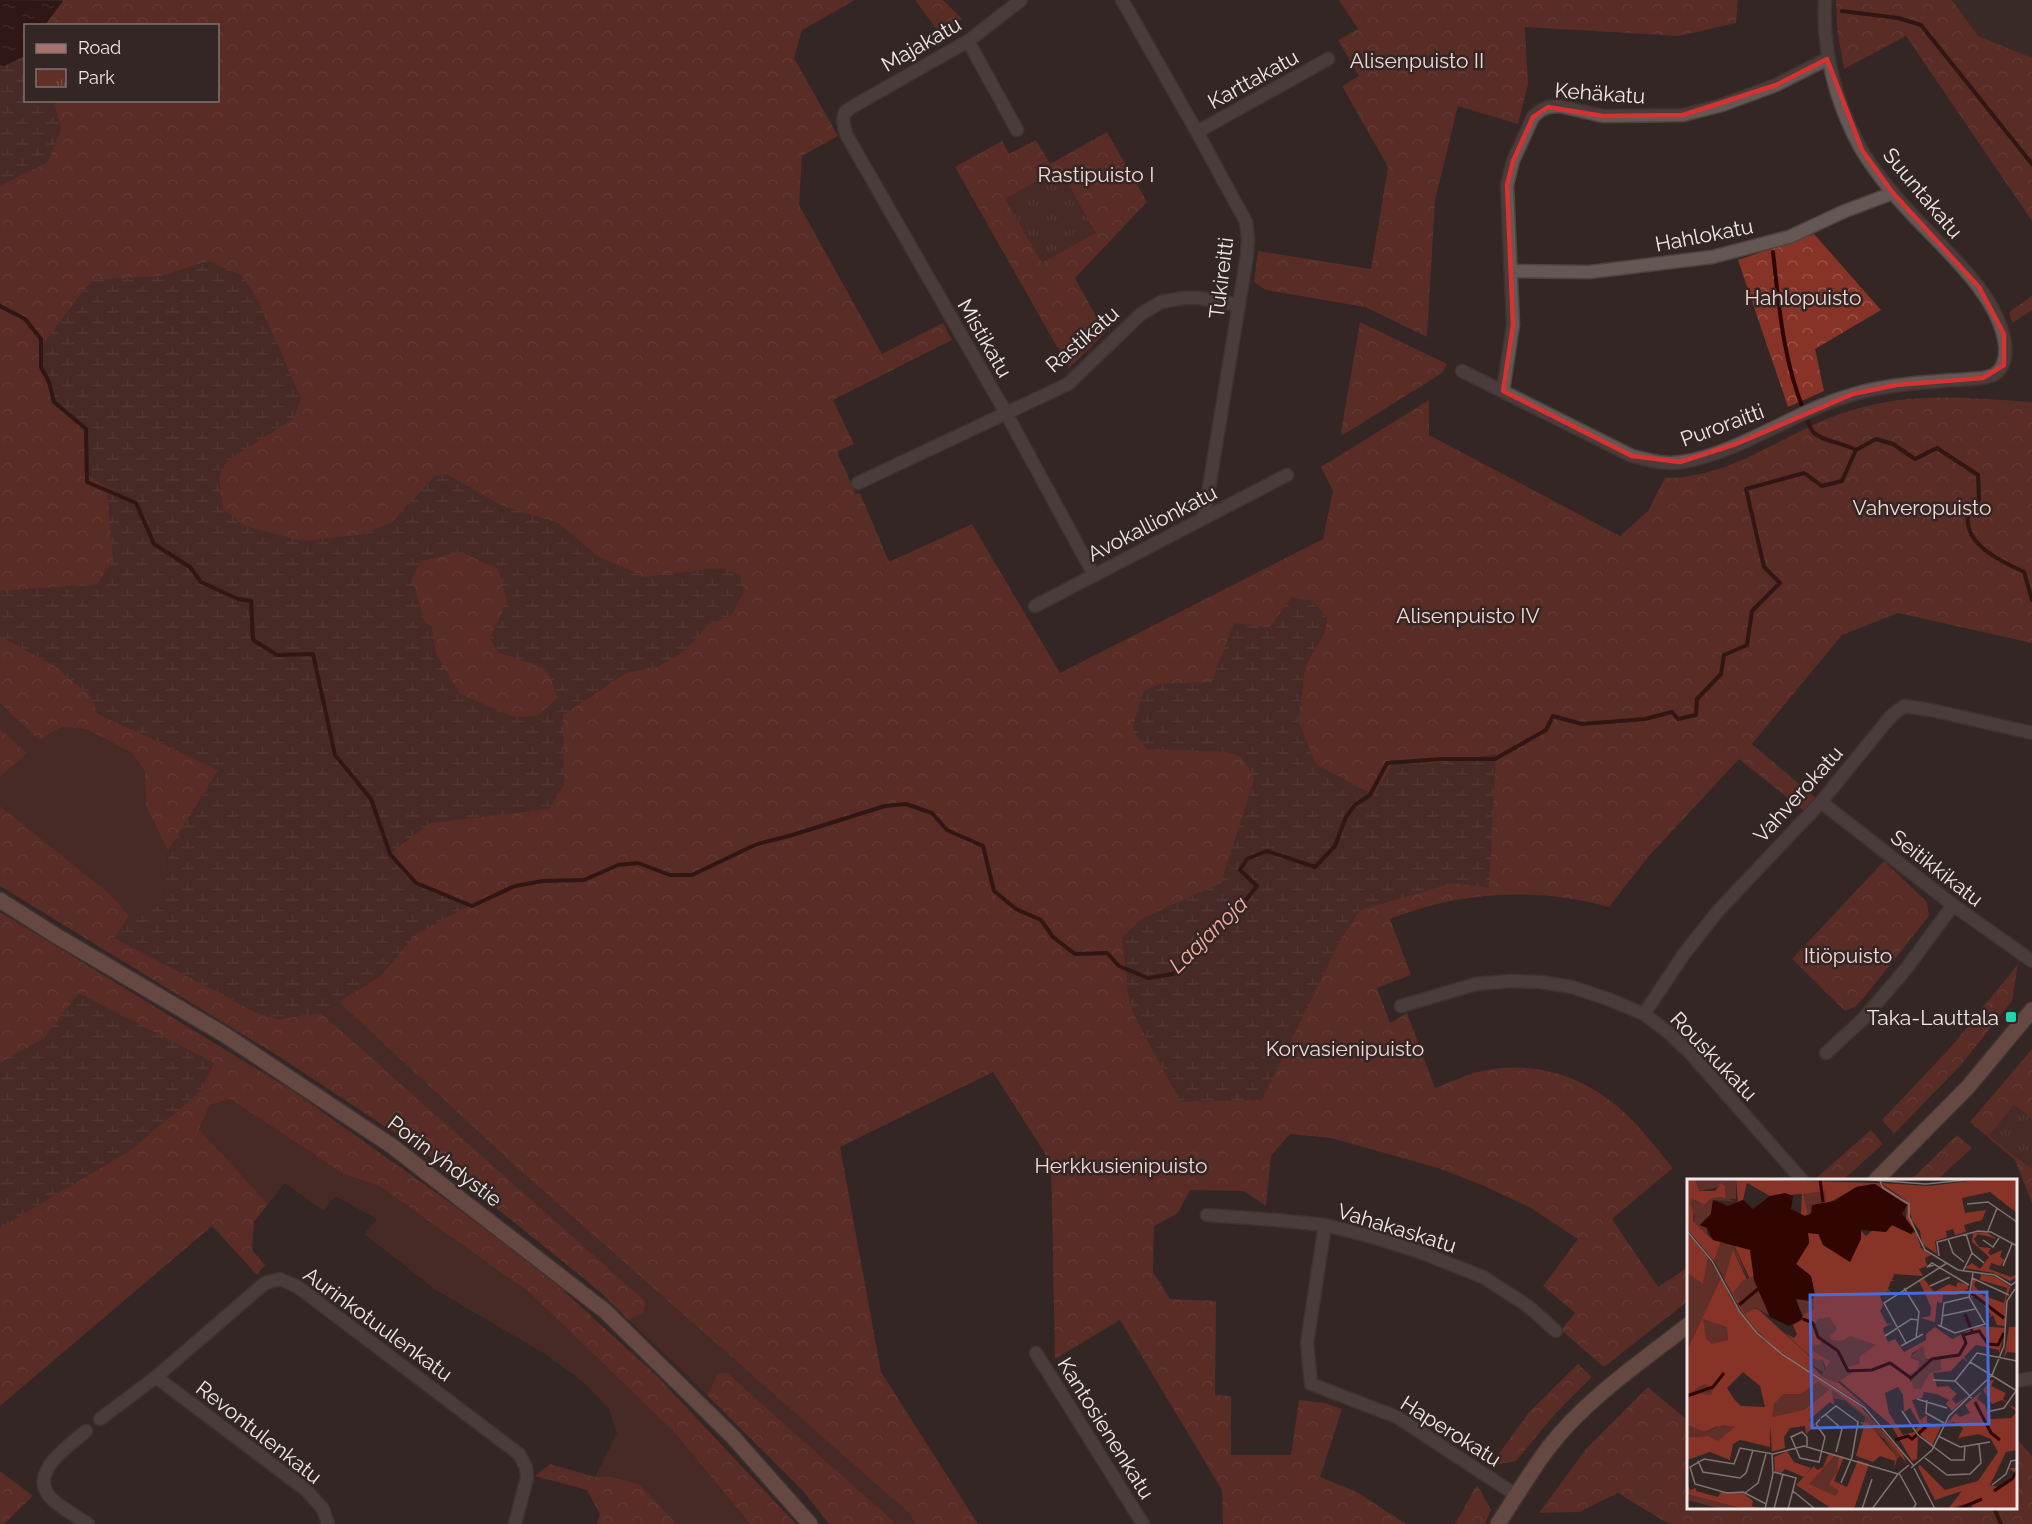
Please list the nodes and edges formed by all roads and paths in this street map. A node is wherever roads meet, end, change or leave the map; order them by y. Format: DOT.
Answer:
graph roads {
  1 [pos="1021,0"];
  2 [pos="1122,0"];
  3 [pos="1825,0"];
  4 [pos="968,41"];
  5 [pos="1328,59"];
  6 [pos="1827,59"];
  7 [pos="843,121"];
  8 [pos="1017,130"];
  9 [pos="1197,132"];
  10 [pos="1893,193"];
  11 [pos="1512,271"];
  12 [pos="1239,305"];
  13 [pos="2004,365"];
  14 [pos="1462,371"];
  15 [pos="1503,391"];
  16 [pos="1006,413"];
  17 [pos="1287,475"];
  18 [pos="858,483"];
  19 [pos="1204,518"];
  20 [pos="1094,574"];
  21 [pos="1035,606"];
  22 [pos="2032,733"];
  23 [pos="1821,802"];
  24 [pos="0,900"];
  25 [pos="1953,905"];
  26 [pos="2032,961"];
  27 [pos="1401,1006"];
  28 [pos="2032,1010"];
  29 [pos="1644,1014"];
  30 [pos="1826,1053"];
  31 [pos="1802,1179"];
  32 [pos="1877,1179"];
  33 [pos="1208,1215"];
  34 [pos="1325,1226"];
  35 [pos="1687,1327"];
  36 [pos="1556,1331"];
  37 [pos="1036,1353"];
  38 [pos="156,1377"];
  39 [pos="2032,1378"];
  40 [pos="2017,1381"];
  41 [pos="100,1419"];
  42 [pos="86,1431"];
  43 [pos="1516,1496"];
  44 [pos="88,1524"];
  45 [pos="328,1524"];
  46 [pos="515,1524"];
  47 [pos="810,1524"];
  48 [pos="1143,1524"];
  49 [pos="1498,1524"];
  1 -- 4 [label="street, Majakatu"];
  2 -- 9 [label="street, Tukireitti"];
  3 -- 6 [label="street, Suuntakatu"];
  4 -- 7 [label="street, Majakatu"];
  4 -- 8 [label="street"];
  5 -- 9 [label="street, Karttakatu"];
  6 -- 10 [label="street, Suuntakatu"];
  6 -- 11 [label="street, Kehäkatu"];
  7 -- 16 [label="street, Mistikatu"];
  9 -- 12 [label="street, Tukireitti"];
  10 -- 11 [label="street, Hahlokatu"];
  10 -- 13 [label="street, Suuntakatu"];
  11 -- 15 [label="street, Kehäkatu"];
  12 -- 16 [label="street, Rastikatu"];
  12 -- 19 [label="street, Tukireitti"];
  13 -- 15 [label="street, Puroraitti"];
  14 -- 15 [label="street, Puroraitti"];
  16 -- 18 [label="street, Rastikatu"];
  16 -- 20 [label="street, Mistikatu"];
  17 -- 19 [label="street, Avokallionkatu"];
  19 -- 20 [label="street, Avokallionkatu"];
  20 -- 21 [label="street, Avokallionkatu"];
  22 -- 23 [label="street, Vahverokatu"];
  23 -- 25 [label="street, Seitikkikatu"];
  23 -- 29 [label="street, Vahverokatu"];
  24 -- 47 [label="main road, Porin yhdystie"];
  25 -- 26 [label="street, Seitikkikatu"];
  25 -- 30 [label="street"];
  27 -- 29 [label="street, Rouskukatu"];
  28 -- 32 [label="main road"];
  29 -- 31 [label="street, Rouskukatu"];
  33 -- 34 [label="street, Vahakaskatu"];
  34 -- 36 [label="street, Vahakaskatu"];
  34 -- 43 [label="street, Haperokatu"];
  35 -- 43 [label="main road"];
  37 -- 48 [label="street, Kantosienenkatu"];
  38 -- 41 [label="street, Aurinkotuulenkatu"];
  38 -- 45 [label="street, Revontulenkatu"];
  38 -- 46 [label="street, Aurinkotuulenkatu"];
  39 -- 40 [label="street"];
  42 -- 44 [label="street"];
  43 -- 49 [label="main road"];
}
